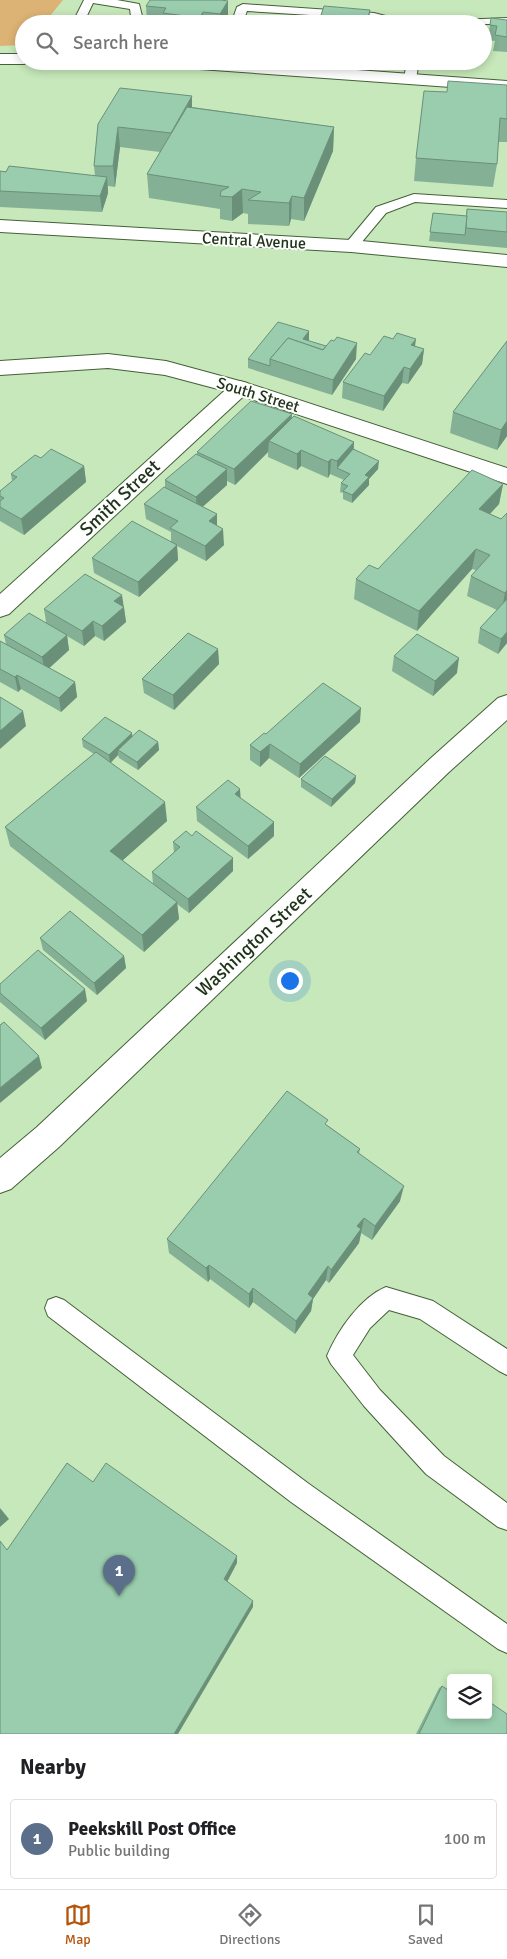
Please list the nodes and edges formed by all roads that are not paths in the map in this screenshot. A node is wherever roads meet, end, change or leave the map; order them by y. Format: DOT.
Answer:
graph roads {
  1 [pos="89,0"];
  2 [pos="96,0"];
  3 [pos="81,15"];
  4 [pos="136,15"];
  5 [pos="240,15"];
  6 [pos="359,15"];
  7 [pos="507,21"];
  8 [pos="492,22"];
  9 [pos="15,59"];
  10 [pos="0,60"];
  11 [pos="284,70"];
  12 [pos="412,70"];
  13 [pos="410,79"];
  14 [pos="507,86"];
  15 [pos="507,204"];
  16 [pos="0,226"];
  17 [pos="351,246"];
  18 [pos="507,261"];
  19 [pos="0,368"];
  20 [pos="240,388"];
  21 [pos="507,476"];
  22 [pos="0,608"];
  23 [pos="507,705"];
  24 [pos="0,1178"];
  25 [pos="56,1308"];
  26 [pos="507,1363"];
  27 [pos="507,1518"];
  28 [pos="507,1640"];
  1 -- 3 [label="lane"];
  2 -- 4 [label="lane"];
  5 -- 6 [label="lane"];
  7 -- 8 [label="lane"];
  9 -- 10 [label="street"];
  11 -- 13 [label="street"];
  12 -- 13 [label="lane"];
  13 -- 14 [label="street"];
  15 -- 17 [label="lane"];
  16 -- 17 [label="street, Central Avenue"];
  17 -- 18 [label="street, Central Avenue"];
  19 -- 20 [label="street, South Street"];
  20 -- 21 [label="street, South Street"];
  20 -- 22 [label="street, Smith Street"];
  23 -- 24 [label="street, Washington Street"];
  25 -- 28 [label="lane"];
  26 -- 27 [label="lane"];
}
